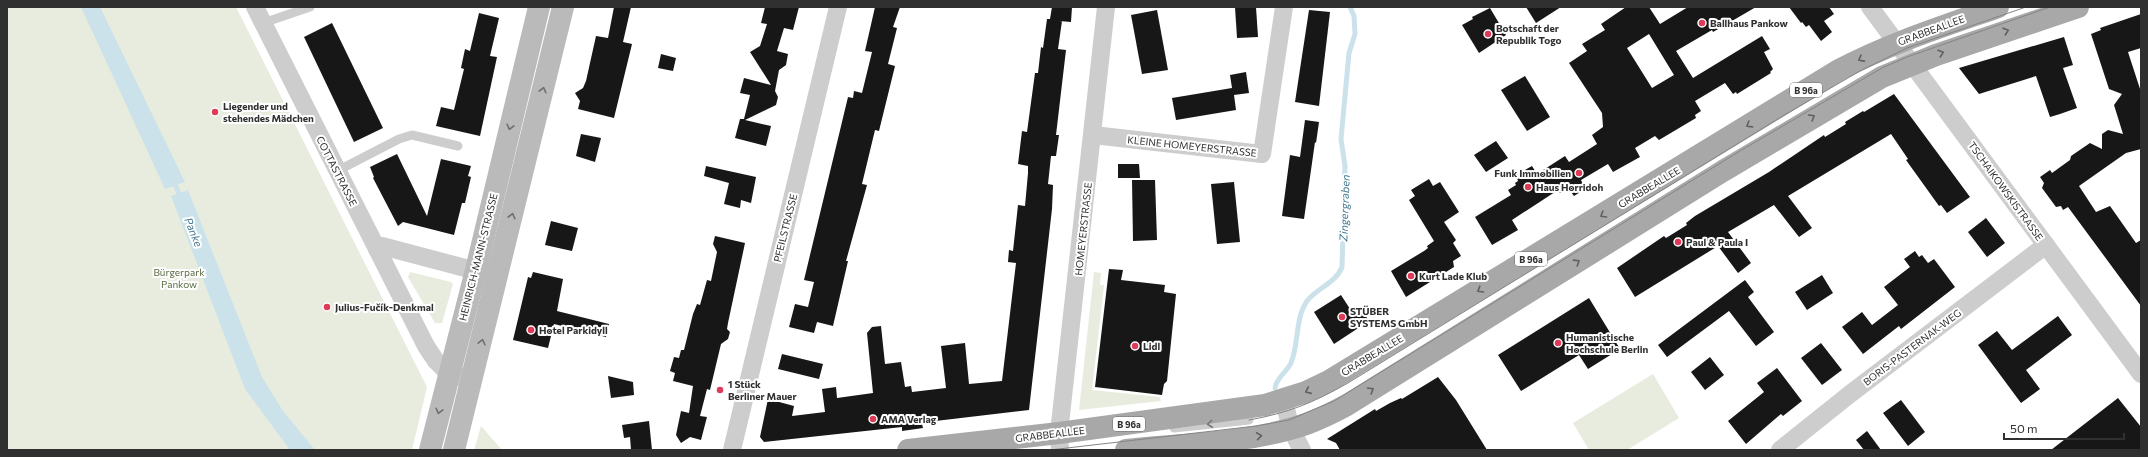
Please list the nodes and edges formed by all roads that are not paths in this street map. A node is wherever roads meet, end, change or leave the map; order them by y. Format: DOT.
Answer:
graph roads {
  1 [pos="255,7"];
  2 [pos="310,7"];
  3 [pos="539,7"];
  4 [pos="563,7"];
  5 [pos="838,7"];
  6 [pos="1106,7"];
  7 [pos="1284,7"];
  8 [pos="1870,7"];
  9 [pos="1998,7"];
  10 [pos="2078,7"];
  11 [pos="263,23"];
  12 [pos="1896,43"];
  13 [pos="526,63"];
  14 [pos="1912,64"];
  15 [pos="548,68"];
  16 [pos="1093,135"];
  17 [pos="458,146"];
  18 [pos="337,171"];
  19 [pos="2046,245"];
  20 [pos="377,249"];
  21 [pos="476,270"];
  22 [pos="498,276"];
  23 [pos="448,373"];
  24 [pos="2141,374"];
  25 [pos="472,380"];
  26 [pos="1284,401"];
  27 [pos="1249,420"];
  28 [pos="1292,429"];
  29 [pos="1162,430"];
  30 [pos="1059,441"];
  31 [pos="1124,442"];
  32 [pos="430,450"];
  33 [pos="454,450"];
  34 [pos="732,450"];
  35 [pos="908,450"];
  36 [pos="982,450"];
  37 [pos="1302,450"];
  38 [pos="1780,450"];
  1 -- 11 [label="street, COTTASTRASSE"];
  2 -- 11 [label="lane"];
  3 -- 13 [label="main road, HEINRICH-MANN-STRASSE"];
  4 -- 15 [label="main road"];
  5 -- 34 [label="street, PFEILSTRASSE"];
  6 -- 16 [label="street, HOMEYERSTRASSE"];
  7 -- 16 [label="street, KLEINE HOMEYERSTRASSE"];
  8 -- 12 [label="street, TSCHAIKOWSKISTRASSE"];
  9 -- 12 [label="main road, GRABBEALLEE / B 96a"];
  14 -- 10 [label="main road, B 96a, one-way"];
  11 -- 18 [label="street, COTTASTRASSE"];
  12 -- 14 [label="street, TSCHAIKOWSKISTRASSE"];
  12 -- 26 [label="main road, GRABBEALLEE / B 96a, one-way"];
  13 -- 15 [label="street"];
  13 -- 21 [label="main road, HEINRICH-MANN-STRASSE, one-way"];
  14 -- 19 [label="street, TSCHAIKOWSKISTRASSE"];
  28 -- 14 [label="main road, B 96a, one-way"];
  22 -- 15 [label="main road, one-way"];
  16 -- 30 [label="street, HOMEYERSTRASSE"];
  17 -- 18 [label="lane"];
  18 -- 20 [label="street, COTTASTRASSE"];
  19 -- 24 [label="street, TSCHAIKOWSKISTRASSE"];
  19 -- 38 [label="street, BORIS-PASTERNAK-WEG"];
  20 -- 21 [label="street"];
  20 -- 23 [label="street, COTTASTRASSE"];
  21 -- 22 [label="street"];
  21 -- 23 [label="main road, HEINRICH-MANN-STRASSE"];
  25 -- 22 [label="main road, one-way"];
  23 -- 25 [label="street"];
  23 -- 32 [label="main road, HEINRICH-MANN-STRASSE, one-way"];
  25 -- 33 [label="main road"];
  26 -- 28 [label="street"];
  26 -- 30 [label="main road, GRABBEALLEE / B 96a"];
  27 -- 29 [label="lane, one-way"];
  31 -- 28 [label="main road, B 96a, one-way"];
  28 -- 37 [label="street"];
  30 -- 31 [label="lane"];
  30 -- 35 [label="main road, GRABBEALLEE / B 96a"];
  30 -- 36 [label="lane"];
}
